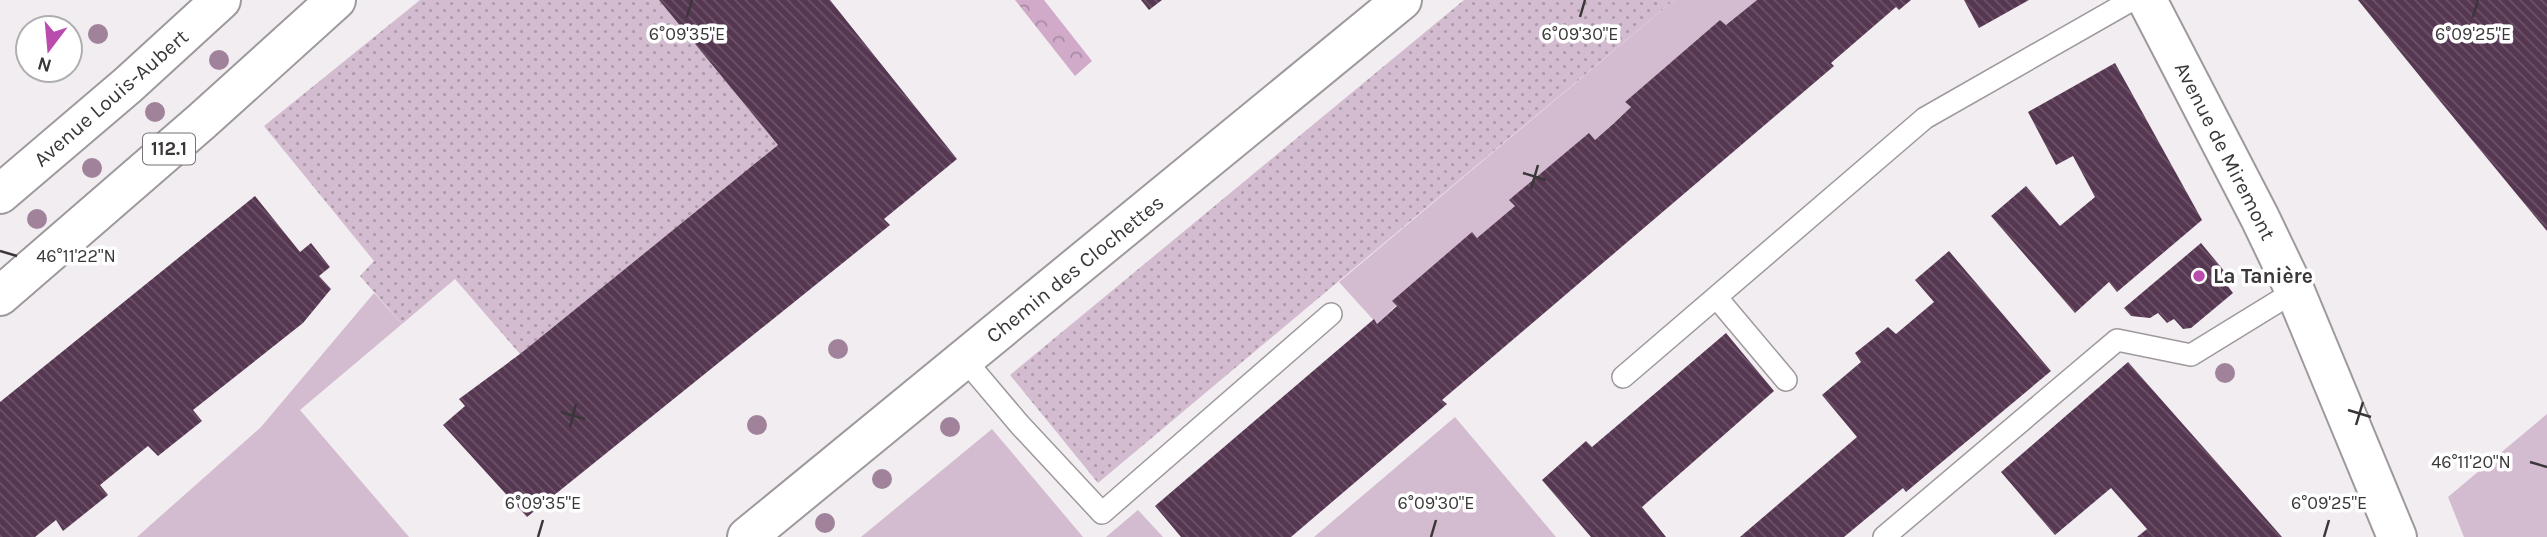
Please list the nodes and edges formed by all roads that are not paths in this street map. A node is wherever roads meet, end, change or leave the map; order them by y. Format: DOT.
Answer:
graph roads {
  1 [pos="221,0"];
  2 [pos="336,0"];
  3 [pos="1402,0"];
  4 [pos="2132,0"];
  5 [pos="2147,0"];
  6 [pos="0,194"];
  7 [pos="2295,291"];
  8 [pos="0,296"];
  9 [pos="1717,298"];
  10 [pos="1331,314"];
  11 [pos="965,360"];
  12 [pos="1623,377"];
  13 [pos="1786,380"];
  14 [pos="2393,535"];
  15 [pos="747,537"];
  16 [pos="1884,537"];
  1 -- 6 [label="street, Avenue Louis-Aubert"];
  2 -- 8 [label="street, 112.1"];
  3 -- 11 [label="street, Chemin des Clochettes"];
  4 -- 9 [label="lane"];
  5 -- 7 [label="street, Avenue de Miremont"];
  7 -- 14 [label="street, Avenue de Miremont"];
  7 -- 16 [label="lane"];
  9 -- 12 [label="lane"];
  9 -- 13 [label="lane"];
  10 -- 11 [label="lane"];
  11 -- 15 [label="street, Chemin des Clochettes"];
}
